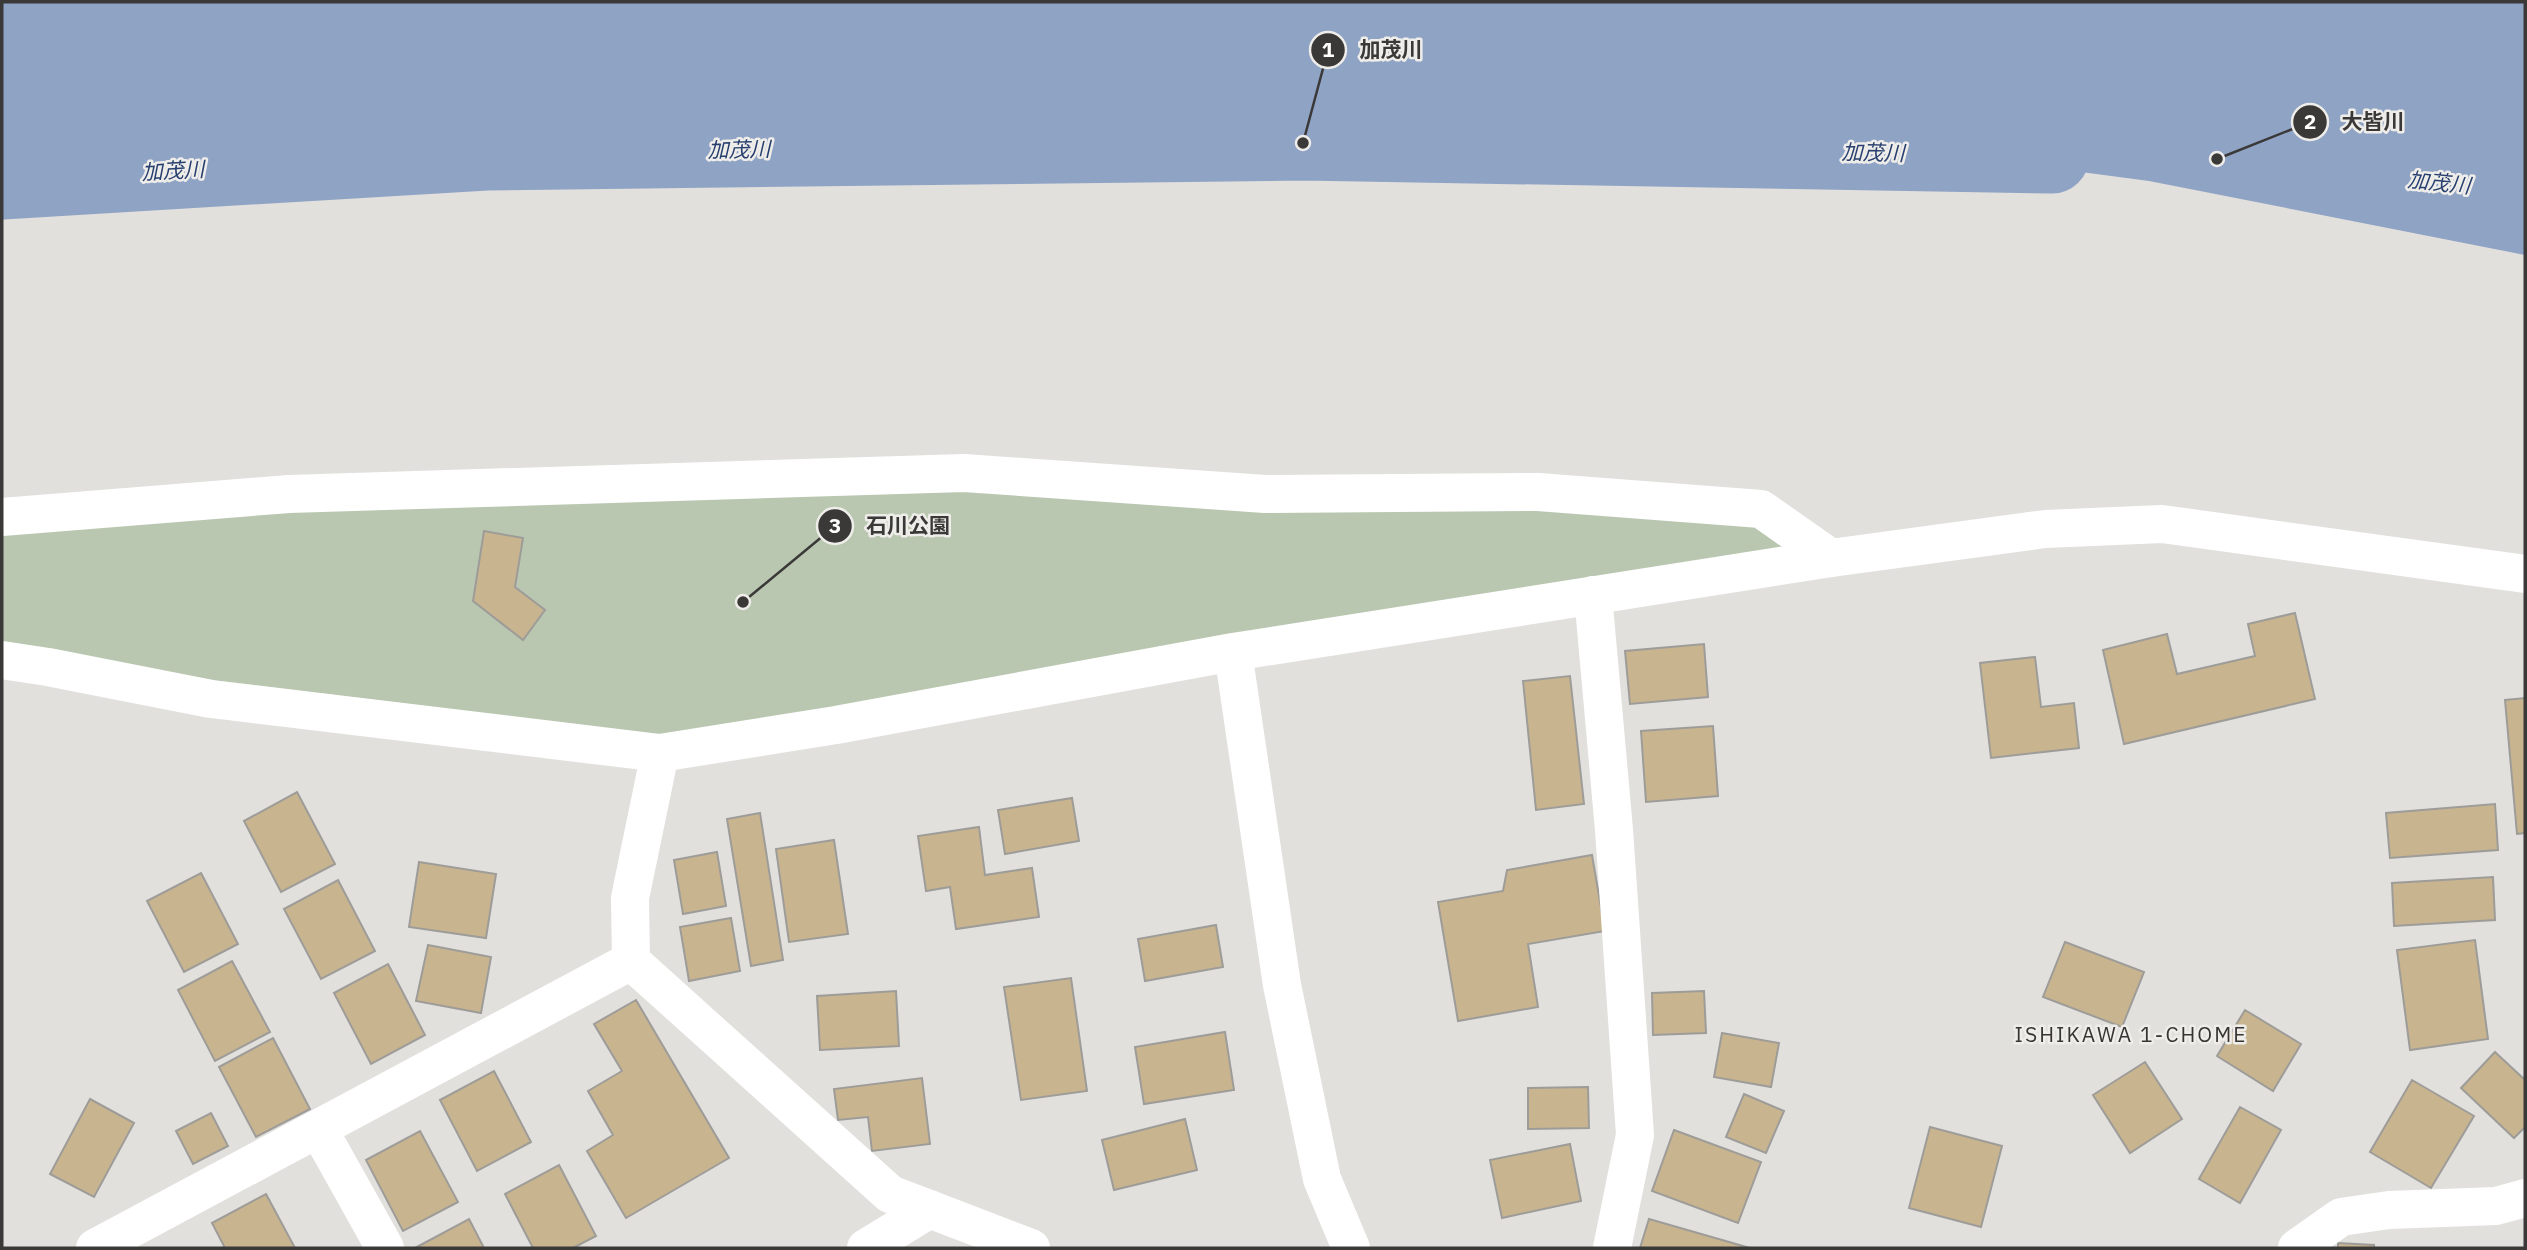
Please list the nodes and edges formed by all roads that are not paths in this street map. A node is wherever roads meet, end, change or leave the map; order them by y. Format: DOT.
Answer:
graph roads {
  1 [pos="2,517"];
  2 [pos="1831,558"];
  3 [pos="2525,574"];
  4 [pos="1593,596"];
  5 [pos="1233,652"];
  6 [pos="2,660"];
  7 [pos="660,753"];
  8 [pos="631,961"];
  9 [pos="319,1130"];
  10 [pos="2525,1198"];
  11 [pos="930,1209"];
  12 [pos="95,1248"];
  13 [pos="385,1248"];
  14 [pos="866,1248"];
  15 [pos="1031,1248"];
  16 [pos="1351,1248"];
  17 [pos="1612,1248"];
  18 [pos="2297,1248"];
  1 -- 2 [label="street"];
  2 -- 3 [label="street"];
  2 -- 4 [label="street"];
  4 -- 5 [label="street"];
  4 -- 17 [label="street"];
  5 -- 7 [label="street"];
  5 -- 16 [label="street"];
  6 -- 7 [label="street"];
  7 -- 8 [label="street"];
  8 -- 9 [label="street"];
  8 -- 11 [label="street"];
  9 -- 12 [label="street"];
  9 -- 13 [label="street"];
  10 -- 18 [label="street"];
  11 -- 14 [label="street"];
  11 -- 15 [label="street"];
}
